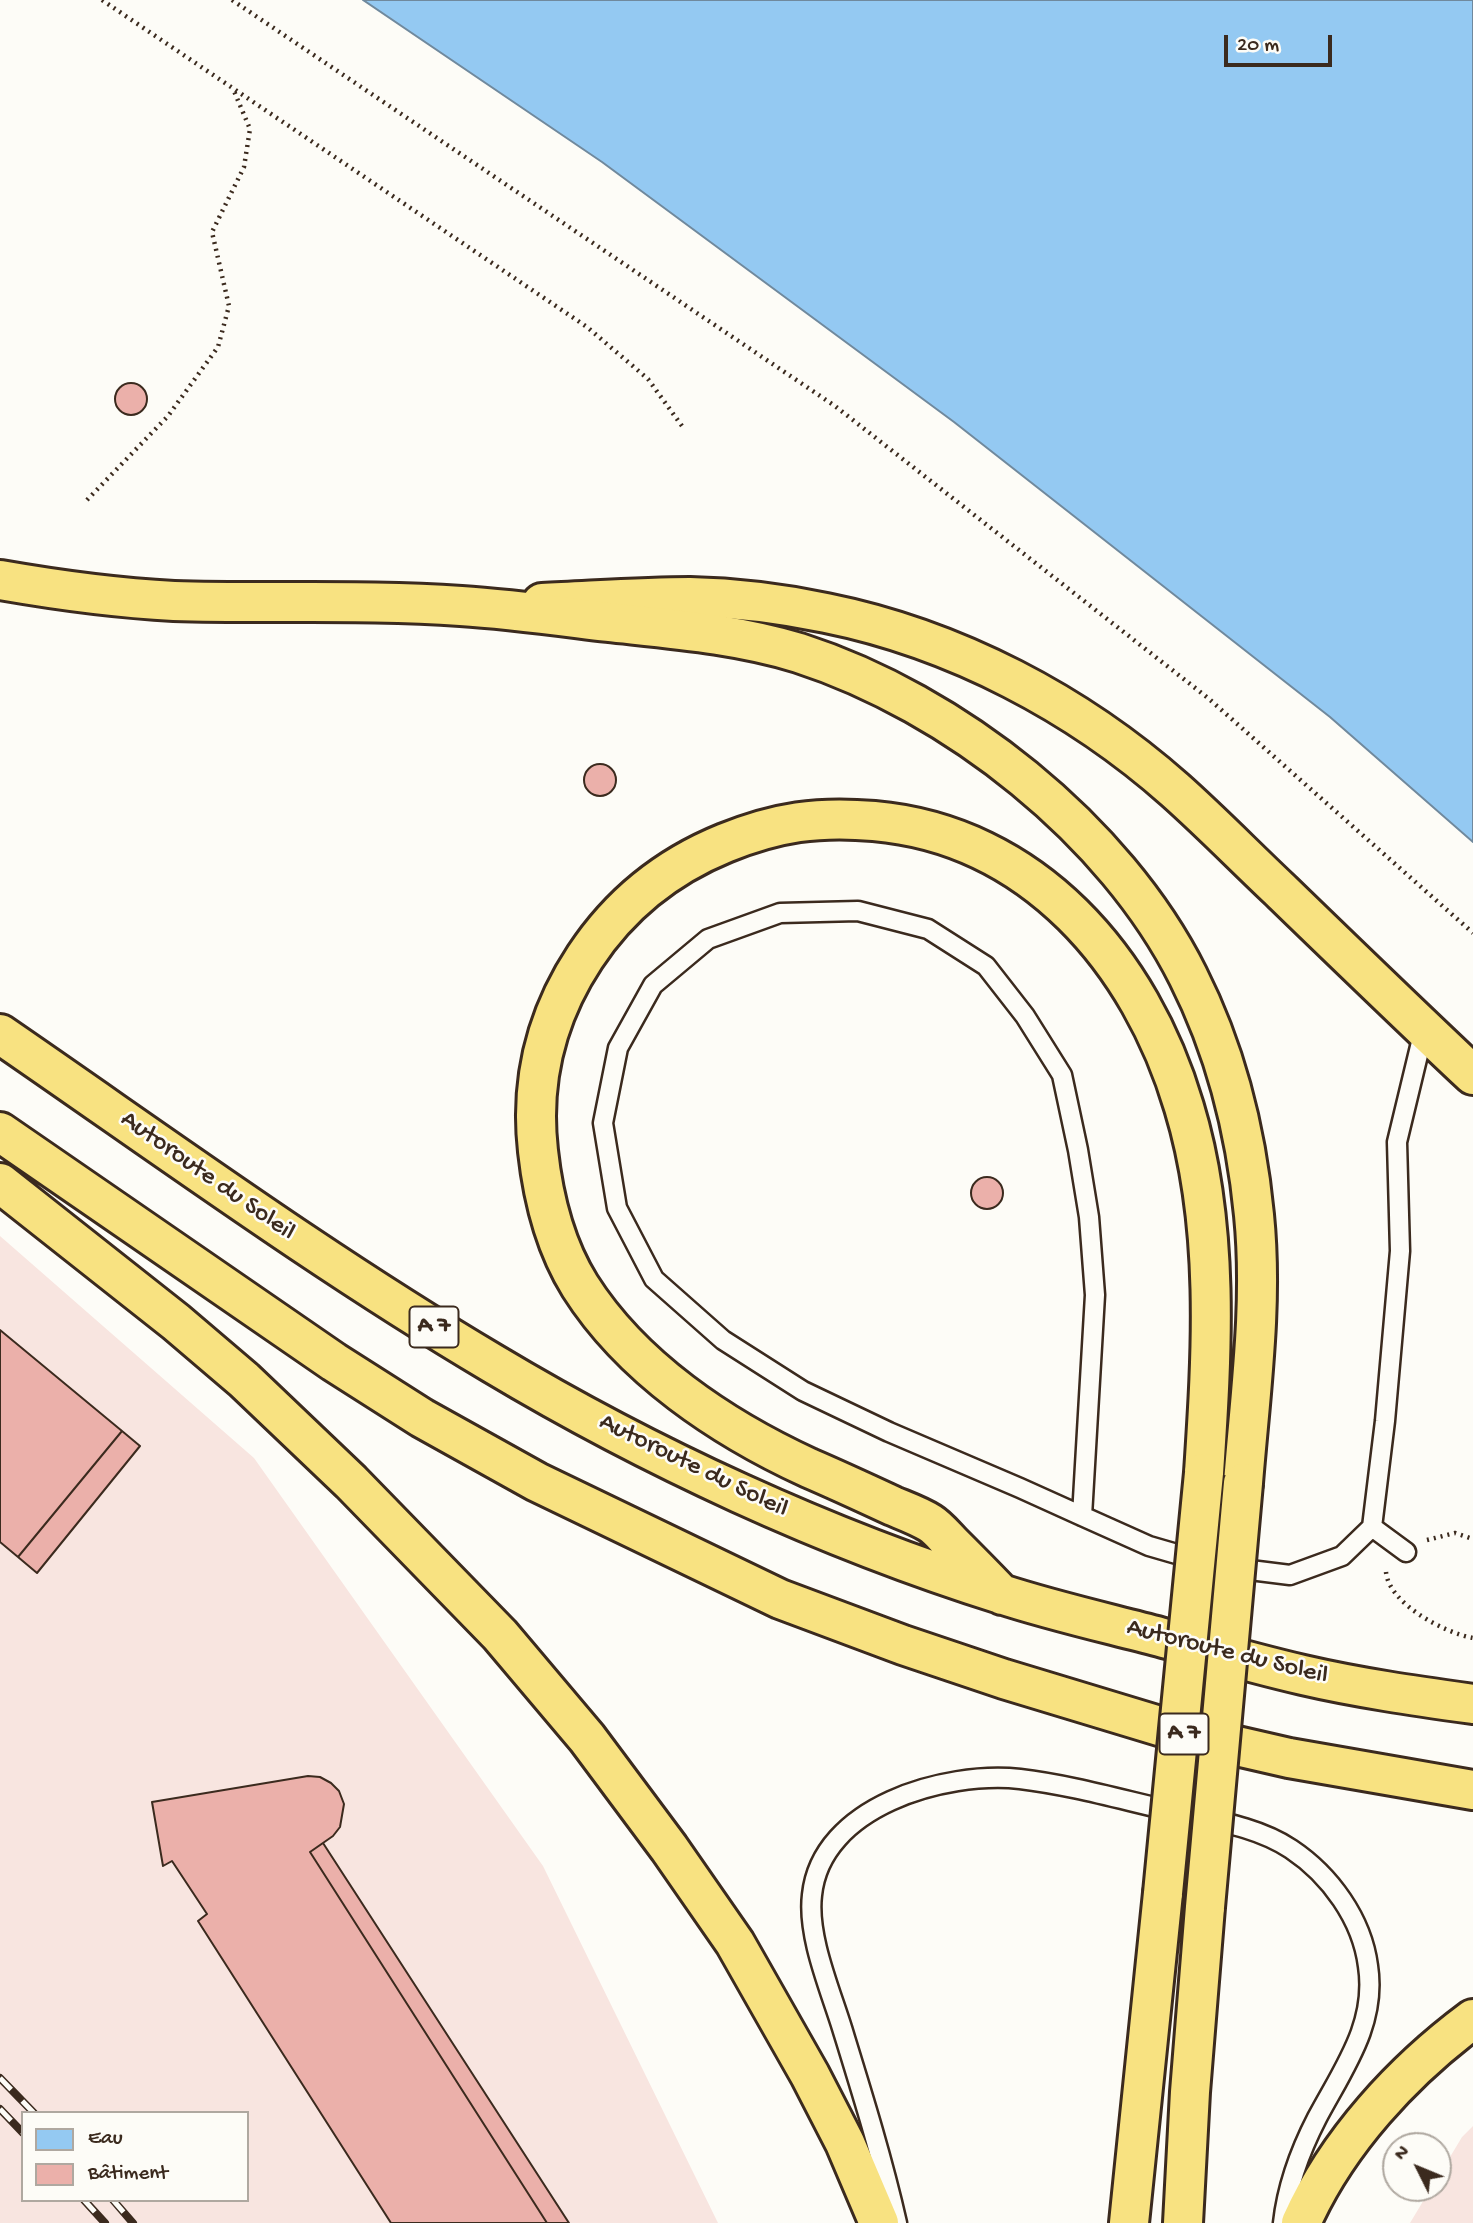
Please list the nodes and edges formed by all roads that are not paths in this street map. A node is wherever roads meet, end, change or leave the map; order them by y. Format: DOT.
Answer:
graph roads {
  1 [pos="0,580"];
  2 [pos="460,606"];
  3 [pos="1424,1030"];
  4 [pos="0,1034"];
  5 [pos="1473,1075"];
  6 [pos="0,1132"];
  7 [pos="0,1183"];
  8 [pos="1082,1516"];
  9 [pos="1372,1527"];
  10 [pos="1406,1552"];
  11 [pos="1002,1595"];
  12 [pos="1473,1704"];
  13 [pos="1473,1790"];
  14 [pos="1473,2019"];
  15 [pos="879,2223"];
  16 [pos="897,2223"];
  17 [pos="1129,2223"];
  18 [pos="1183,2223"];
  19 [pos="1283,2223"];
  20 [pos="1301,2223"];
  1 -- 2 [label="highway"];
  2 -- 3 [label="highway"];
  2 -- 18 [label="highway, bridge"];
  3 -- 5 [label="highway"];
  3 -- 9 [label="lane"];
  4 -- 11 [label="highway, Autoroute du Soleil / A 7"];
  6 -- 13 [label="highway, A 7"];
  7 -- 15 [label="highway"];
  8 -- 8 [label="lane"];
  8 -- 9 [label="lane"];
  9 -- 10 [label="lane"];
  11 -- 12 [label="highway, Autoroute du Soleil / A 7"];
  11 -- 17 [label="highway, bridge"];
  14 -- 20 [label="highway"];
  16 -- 19 [label="lane"];
}
